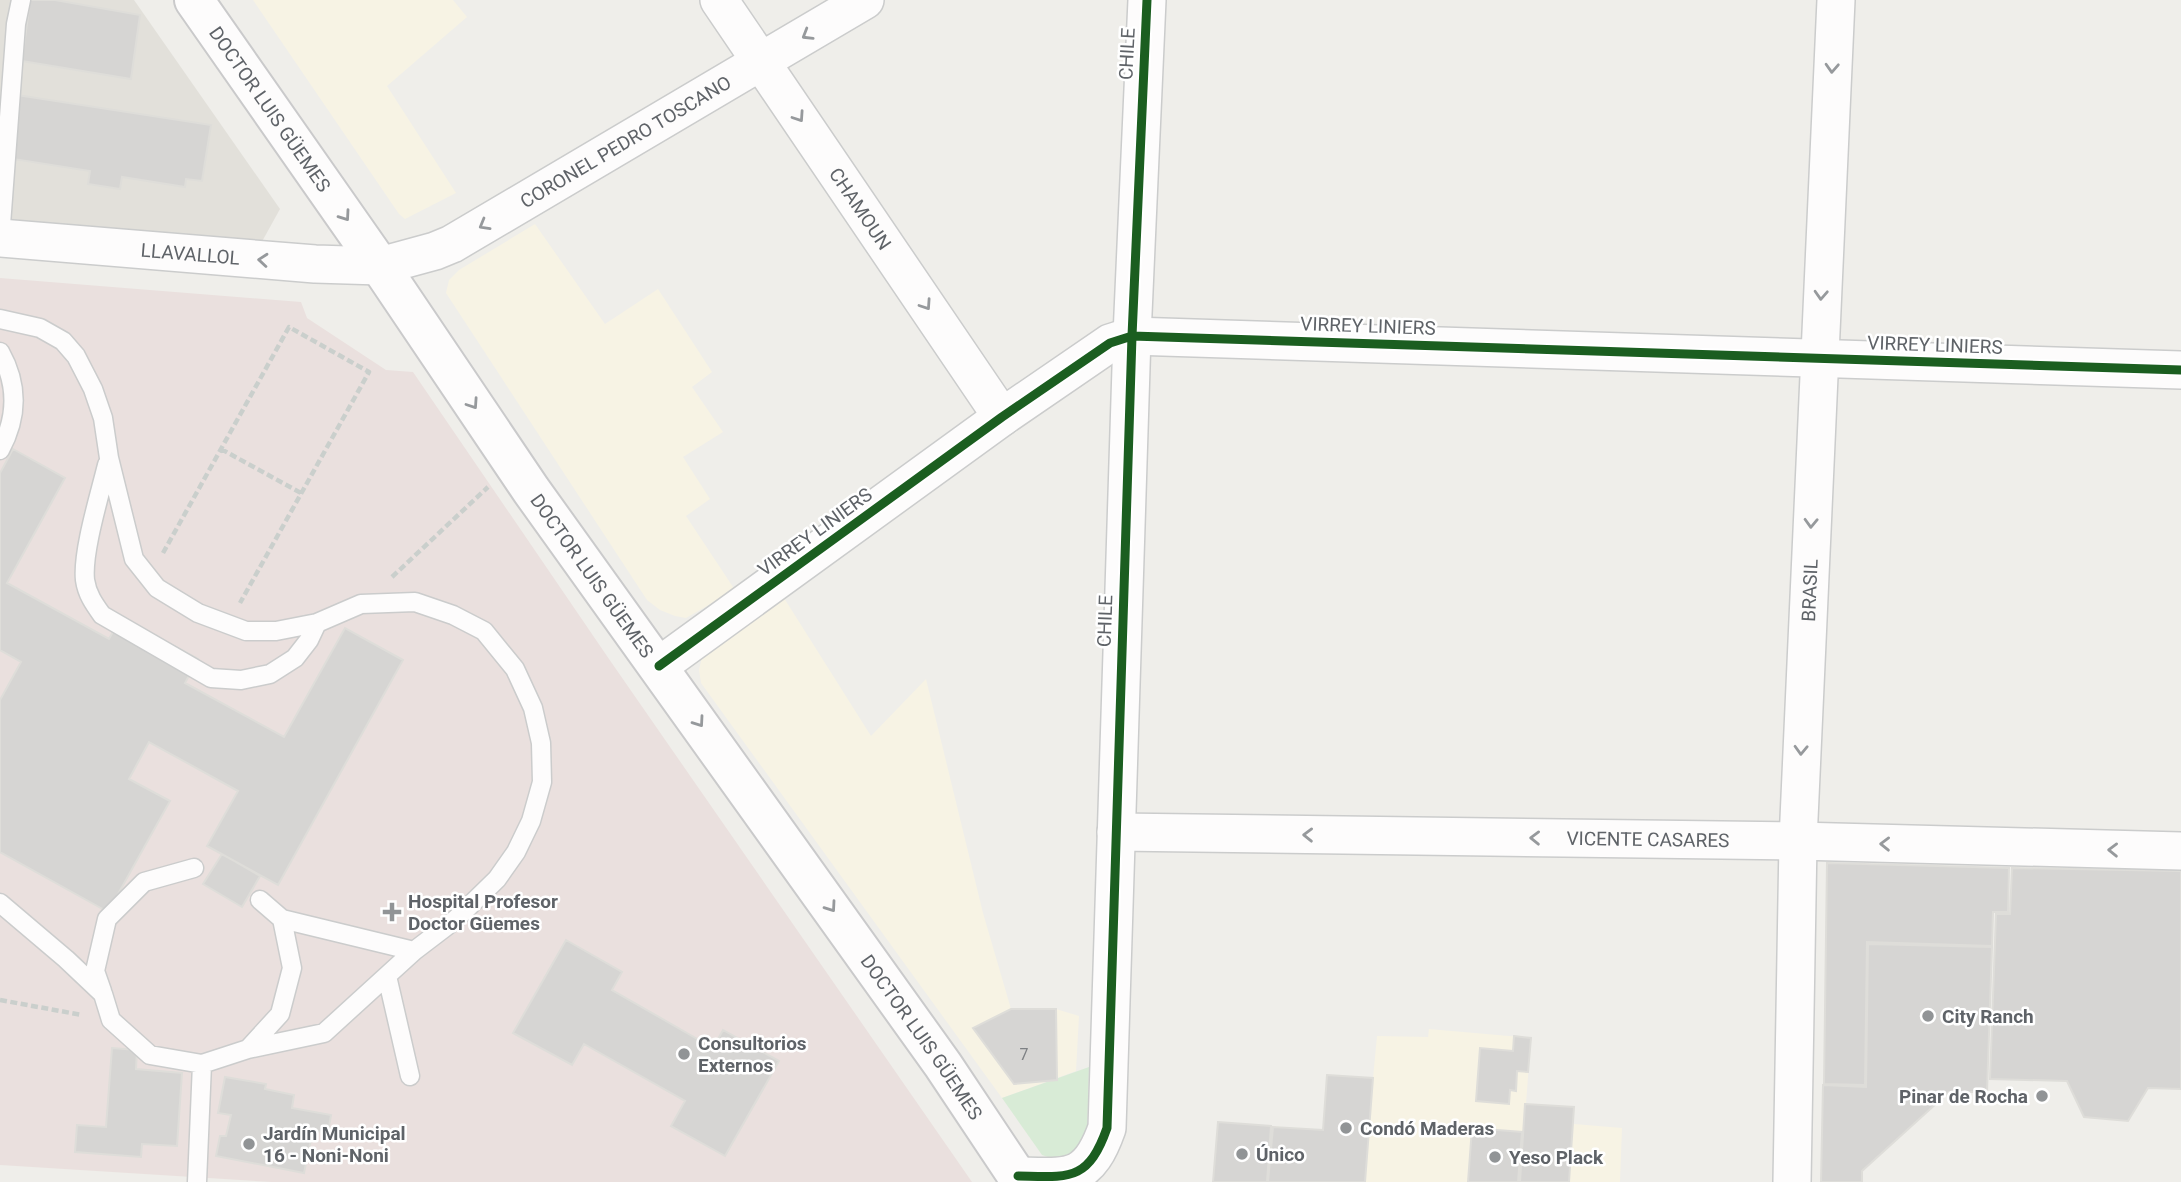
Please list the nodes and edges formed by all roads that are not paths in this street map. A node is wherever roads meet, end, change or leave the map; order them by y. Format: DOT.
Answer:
graph roads {
  1 [pos="22,0"];
  2 [pos="194,0"];
  3 [pos="719,0"];
  4 [pos="865,0"];
  5 [pos="1147,0"];
  6 [pos="1836,0"];
  7 [pos="762,62"];
  8 [pos="0,238"];
  9 [pos="380,266"];
  10 [pos="0,319"];
  11 [pos="1132,336"];
  12 [pos="0,352"];
  13 [pos="1818,359"];
  14 [pos="2181,370"];
  15 [pos="1002,417"];
  16 [pos="0,450"];
  17 [pos="109,458"];
  18 [pos="317,623"];
  19 [pos="659,666"];
  20 [pos="1116,832"];
  21 [pos="1797,841"];
  22 [pos="2181,851"];
  23 [pos="194,869"];
  24 [pos="260,900"];
  25 [pos="0,903"];
  26 [pos="282,919"];
  27 [pos="414,951"];
  28 [pos="387,976"];
  29 [pos="103,994"];
  30 [pos="248,1049"];
  31 [pos="202,1065"];
  32 [pos="410,1076"];
  33 [pos="1020,1179"];
  34 [pos="197,1182"];
  35 [pos="1792,1182"];
  1 -- 8 [label="lane"];
  2 -- 9 [label="main road, DOCTOR LUIS GÜEMES, one-way"];
  3 -- 7 [label="street, CHAMOUN"];
  4 -- 7 [label="street, CORONEL PEDRO TOSCANO, one-way"];
  5 -- 11 [label="street, CHILE"];
  6 -- 13 [label="street, BRASIL, one-way"];
  7 -- 9 [label="street, CORONEL PEDRO TOSCANO, one-way"];
  7 -- 15 [label="street, CHAMOUN, one-way"];
  9 -- 8 [label="street, LLAVALLOL, one-way"];
  9 -- 19 [label="main road, DOCTOR LUIS GÜEMES, one-way"];
  10 -- 17 [label="lane"];
  11 -- 13 [label="street, VIRREY LINIERS"];
  11 -- 15 [label="street, VIRREY LINIERS"];
  11 -- 20 [label="street, CHILE"];
  12 -- 16 [label="lane"];
  13 -- 14 [label="street, VIRREY LINIERS"];
  13 -- 21 [label="street, BRASIL, one-way"];
  15 -- 19 [label="street, VIRREY LINIERS"];
  17 -- 18 [label="lane"];
  17 -- 18 [label="lane"];
  18 -- 27 [label="lane"];
  19 -- 33 [label="main road, DOCTOR LUIS GÜEMES, one-way"];
  21 -- 20 [label="street, VICENTE CASARES, one-way"];
  20 -- 33 [label="street, CHILE"];
  22 -- 21 [label="street, VICENTE CASARES, one-way"];
  21 -- 35 [label="street, BRASIL"];
  23 -- 29 [label="lane"];
  24 -- 26 [label="lane"];
  25 -- 29 [label="lane"];
  26 -- 27 [label="lane"];
  26 -- 30 [label="lane"];
  27 -- 28 [label="lane"];
  28 -- 30 [label="lane"];
  28 -- 32 [label="lane"];
  29 -- 31 [label="lane"];
  30 -- 31 [label="lane"];
  31 -- 34 [label="lane"];
}
